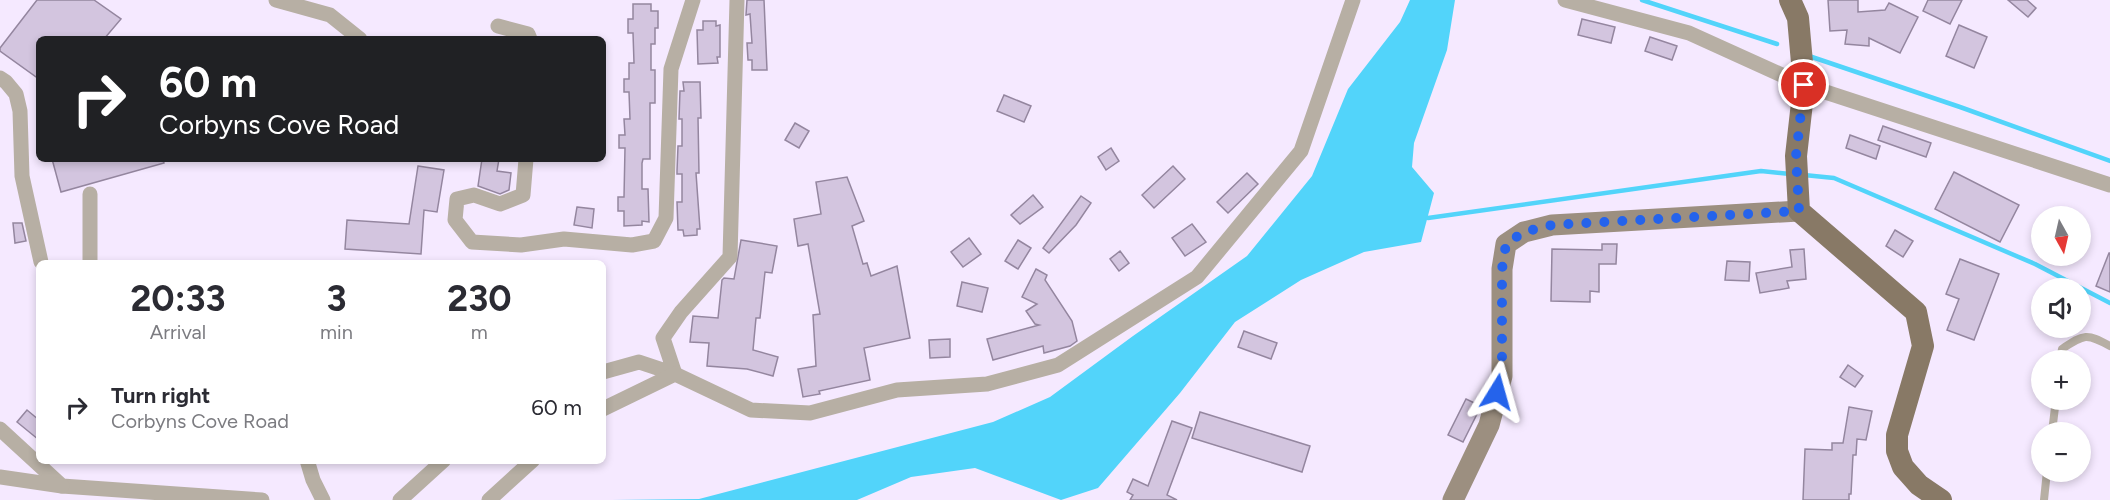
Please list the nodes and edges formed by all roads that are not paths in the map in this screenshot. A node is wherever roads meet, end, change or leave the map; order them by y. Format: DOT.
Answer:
graph roads {
  1 [pos="276,0"];
  2 [pos="693,0"];
  3 [pos="737,0"];
  4 [pos="1353,0"];
  5 [pos="1565,0"];
  6 [pos="1790,0"];
  7 [pos="498,26"];
  8 [pos="356,36"];
  9 [pos="529,36"];
  10 [pos="0,78"];
  11 [pos="1804,85"];
  12 [pos="526,162"];
  13 [pos="2110,185"];
  14 [pos="90,194"];
  15 [pos="1799,211"];
  16 [pos="41,260"];
  17 [pos="90,260"];
  18 [pos="2110,346"];
  19 [pos="2062,350"];
  20 [pos="606,371"];
  21 [pos="675,375"];
  22 [pos="606,408"];
  23 [pos="0,429"];
  24 [pos="36,462"];
  25 [pos="38,464"];
  26 [pos="309,464"];
  27 [pos="440,464"];
  28 [pos="529,464"];
  29 [pos="0,477"];
  30 [pos="2046,482"];
  31 [pos="62,486"];
  32 [pos="262,500"];
  33 [pos="323,500"];
  34 [pos="400,500"];
  35 [pos="489,500"];
  36 [pos="1453,500"];
  37 [pos="1941,500"];
  38 [pos="2044,500"];
  1 -- 8 [label="street"];
  2 -- 12 [label="street"];
  3 -- 21 [label="street"];
  4 -- 21 [label="street"];
  5 -- 11 [label="street"];
  6 -- 11 [label="main road"];
  7 -- 9 [label="street"];
  10 -- 16 [label="street"];
  11 -- 13 [label="street"];
  11 -- 15 [label="main road"];
  14 -- 17 [label="street"];
  15 -- 36 [label="main road"];
  15 -- 37 [label="main road"];
  18 -- 19 [label="lane"];
  20 -- 21 [label="street"];
  21 -- 22 [label="street"];
  23 -- 24 [label="street"];
  25 -- 31 [label="street"];
  26 -- 33 [label="street"];
  27 -- 34 [label="street"];
  28 -- 35 [label="street"];
  29 -- 31 [label="street"];
  30 -- 38 [label="lane"];
  31 -- 32 [label="street"];
}
